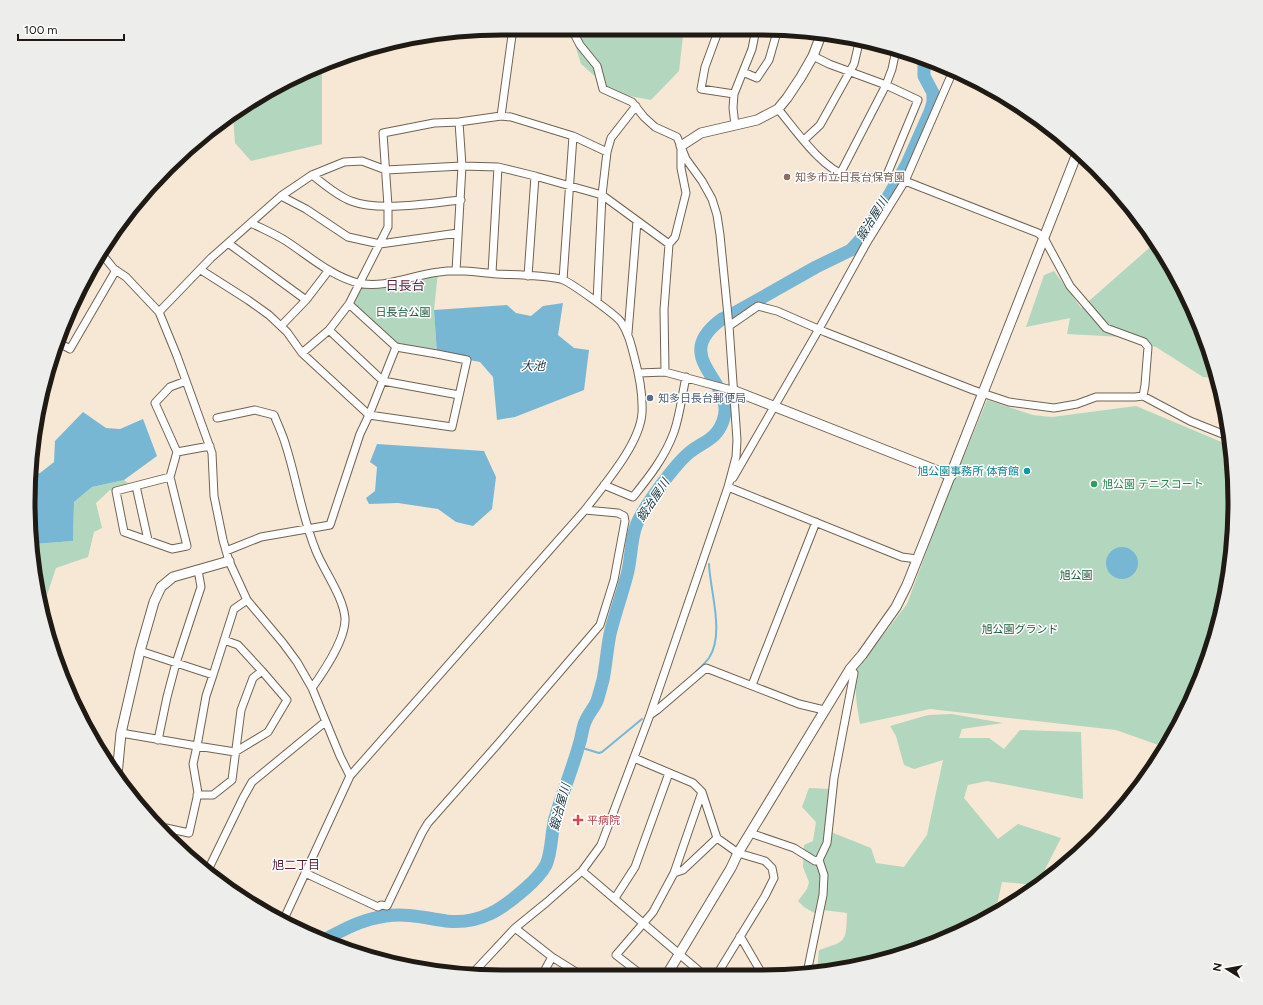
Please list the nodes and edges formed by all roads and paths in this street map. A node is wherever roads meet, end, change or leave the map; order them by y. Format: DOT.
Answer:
graph roads {
  1 [pos="512,35"];
  2 [pos="575,35"];
  3 [pos="717,35"];
  4 [pos="755,35"];
  5 [pos="777,36"];
  6 [pos="820,39"];
  7 [pos="858,45"];
  8 [pos="895,55"];
  9 [pos="813,56"];
  10 [pos="850,71"];
  11 [pos="743,72"];
  12 [pos="951,76"];
  13 [pos="886,85"];
  14 [pos="734,94"];
  15 [pos="636,106"];
  16 [pos="778,109"];
  17 [pos="501,116"];
  18 [pos="458,122"];
  19 [pos="735,125"];
  20 [pos="573,136"];
  21 [pos="804,140"];
  22 [pos="681,146"];
  23 [pos="607,152"];
  24 [pos="1076,157"];
  25 [pos="462,166"];
  26 [pos="498,167"];
  27 [pos="386,170"];
  28 [pos="840,174"];
  29 [pos="312,175"];
  30 [pos="535,176"];
  31 [pos="905,181"];
  32 [pos="569,186"];
  33 [pos="602,195"];
  34 [pos="280,196"];
  35 [pos="461,200"];
  36 [pos="388,206"];
  37 [pos="637,221"];
  38 [pos="251,223"];
  39 [pos="458,233"];
  40 [pos="1044,238"];
  41 [pos="228,243"];
  42 [pos="380,244"];
  43 [pos="669,244"];
  44 [pos="105,258"];
  45 [pos="116,270"];
  46 [pos="201,270"];
  47 [pos="329,270"];
  48 [pos="456,271"];
  49 [pos="492,273"];
  50 [pos="528,276"];
  51 [pos="563,280"];
  52 [pos="358,283"];
  53 [pos="306,300"];
  54 [pos="597,302"];
  55 [pos="349,304"];
  56 [pos="159,312"];
  57 [pos="281,326"];
  58 [pos="729,326"];
  59 [pos="819,329"];
  60 [pos="329,330"];
  61 [pos="628,333"];
  62 [pos="63,346"];
  63 [pos="396,347"];
  64 [pos="302,353"];
  65 [pos="665,372"];
  66 [pos="639,373"];
  67 [pos="686,377"];
  68 [pos="186,381"];
  69 [pos="383,381"];
  70 [pos="735,391"];
  71 [pos="983,393"];
  72 [pos="459,395"];
  73 [pos="1143,396"];
  74 [pos="774,407"];
  75 [pos="370,415"];
  76 [pos="217,418"];
  77 [pos="1223,434"];
  78 [pos="210,446"];
  79 [pos="177,452"];
  80 [pos="950,476"];
  81 [pos="170,477"];
  82 [pos="604,485"];
  83 [pos="136,486"];
  84 [pos="728,487"];
  85 [pos="586,510"];
  86 [pos="816,522"];
  87 [pos="308,529"];
  88 [pos="148,540"];
  89 [pos="226,551"];
  90 [pos="917,560"];
  91 [pos="229,561"];
  92 [pos="198,570"];
  93 [pos="247,600"];
  94 [pos="224,640"];
  95 [pos="140,651"];
  96 [pos="176,663"];
  97 [pos="850,669"];
  98 [pos="262,670"];
  99 [pos="213,675"];
  100 [pos="752,685"];
  101 [pos="312,688"];
  102 [pos="824,710"];
  103 [pos="650,715"];
  104 [pos="325,722"];
  105 [pos="121,733"];
  106 [pos="158,740"];
  107 [pos="197,746"];
  108 [pos="235,752"];
  109 [pos="634,758"];
  110 [pos="117,766"];
  111 [pos="669,773"];
  112 [pos="350,776"];
  113 [pos="702,792"];
  114 [pos="197,795"];
  115 [pos="168,828"];
  116 [pos="750,833"];
  117 [pos="717,838"];
  118 [pos="738,853"];
  119 [pos="819,860"];
  120 [pos="210,866"];
  121 [pos="582,870"];
  122 [pos="305,873"];
  123 [pos="674,873"];
  124 [pos="615,898"];
  125 [pos="285,916"];
  126 [pos="643,923"];
  127 [pos="515,928"];
  128 [pos="740,936"];
  129 [pos="678,955"];
  130 [pos="552,957"];
  131 [pos="808,967"];
  132 [pos="477,969"];
  133 [pos="545,970"];
  134 [pos="573,970"];
  135 [pos="635,970"];
  136 [pos="669,970"];
  137 [pos="697,970"];
  138 [pos="720,970"];
  139 [pos="760,970"];
  1 -- 17 [label="street"];
  2 -- 15 [label="street"];
  3 -- 14 [label="street"];
  4 -- 11 [label="street"];
  5 -- 11 [label="street"];
  6 -- 9 [label="street"];
  7 -- 10 [label="street"];
  8 -- 13 [label="street"];
  9 -- 10 [label="street"];
  9 -- 16 [label="street"];
  10 -- 13 [label="street"];
  10 -- 21 [label="street"];
  11 -- 14 [label="street"];
  12 -- 31 [label="street"];
  13 -- 28 [label="street"];
  13 -- 28 [label="street"];
  14 -- 19 [label="street"];
  15 -- 22 [label="street"];
  15 -- 23 [label="street"];
  16 -- 19 [label="street"];
  16 -- 21 [label="street"];
  17 -- 18 [label="street"];
  17 -- 20 [label="street"];
  18 -- 25 [label="street"];
  18 -- 27 [label="street"];
  19 -- 22 [label="street"];
  20 -- 23 [label="street"];
  20 -- 32 [label="street"];
  21 -- 28 [label="street"];
  22 -- 43 [label="street"];
  22 -- 58 [label="street"];
  23 -- 33 [label="street"];
  24 -- 40 [label="street"];
  25 -- 26 [label="street"];
  25 -- 27 [label="street"];
  25 -- 35 [label="street"];
  26 -- 30 [label="street"];
  26 -- 49 [label="street"];
  27 -- 29 [label="street"];
  27 -- 36 [label="street"];
  29 -- 34 [label="street"];
  29 -- 36 [label="street"];
  30 -- 32 [label="street"];
  30 -- 50 [label="street"];
  31 -- 40 [label="street"];
  31 -- 59 [label="street"];
  32 -- 33 [label="street"];
  32 -- 51 [label="street"];
  33 -- 37 [label="street"];
  33 -- 54 [label="street"];
  34 -- 38 [label="street"];
  34 -- 42 [label="street"];
  35 -- 36 [label="street"];
  35 -- 39 [label="street"];
  36 -- 42 [label="street"];
  37 -- 43 [label="street"];
  37 -- 61 [label="street"];
  38 -- 41 [label="street"];
  38 -- 47 [label="street"];
  39 -- 42 [label="street"];
  39 -- 48 [label="street"];
  40 -- 71 [label="street"];
  40 -- 73 [label="street"];
  41 -- 46 [label="street"];
  41 -- 53 [label="street"];
  42 -- 52 [label="street"];
  43 -- 65 [label="street"];
  44 -- 45 [label="street"];
  45 -- 56 [label="street"];
  45 -- 62 [label="street"];
  46 -- 56 [label="street"];
  46 -- 57 [label="street"];
  47 -- 52 [label="street"];
  47 -- 53 [label="street"];
  48 -- 49 [label="street"];
  48 -- 52 [label="street"];
  49 -- 50 [label="street"];
  50 -- 51 [label="street"];
  51 -- 54 [label="street"];
  52 -- 55 [label="street"];
  53 -- 57 [label="street"];
  54 -- 61 [label="street"];
  55 -- 60 [label="street"];
  55 -- 63 [label="street"];
  56 -- 68 [label="street"];
  57 -- 64 [label="street"];
  58 -- 59 [label="street"];
  58 -- 70 [label="street"];
  59 -- 71 [label="street"];
  59 -- 74 [label="street"];
  60 -- 64 [label="street"];
  60 -- 69 [label="street"];
  61 -- 66 [label="street"];
  63 -- 69 [label="street"];
  63 -- 72 [label="street"];
  64 -- 75 [label="street"];
  65 -- 66 [label="street"];
  65 -- 67 [label="street"];
  66 -- 82 [label="street"];
  67 -- 70 [label="street"];
  67 -- 82 [label="street"];
  68 -- 78 [label="street"];
  68 -- 79 [label="street"];
  69 -- 72 [label="street"];
  69 -- 75 [label="street"];
  70 -- 74 [label="street"];
  70 -- 84 [label="street"];
  71 -- 73 [label="street"];
  71 -- 80 [label="street"];
  72 -- 75 [label="street"];
  73 -- 77 [label="street"];
  74 -- 80 [label="street"];
  74 -- 84 [label="street"];
  75 -- 87 [label="street"];
  76 -- 87 [label="street"];
  78 -- 79 [label="street"];
  78 -- 89 [label="street"];
  79 -- 81 [label="street"];
  80 -- 90 [label="street"];
  81 -- 83 [label="street"];
  81 -- 88 [label="street"];
  82 -- 85 [label="street"];
  83 -- 88 [label="street"];
  83 -- 88 [label="street"];
  84 -- 86 [label="street"];
  84 -- 103 [label="street"];
  85 -- 112 [label="street"];
  85 -- 122 [label="street"];
  86 -- 90 [label="street"];
  86 -- 100 [label="street"];
  87 -- 89 [label="street"];
  87 -- 101 [label="street"];
  89 -- 91 [label="street"];
  90 -- 97 [label="street"];
  91 -- 92 [label="street"];
  91 -- 93 [label="street"];
  92 -- 95 [label="street"];
  92 -- 96 [label="street"];
  93 -- 94 [label="street"];
  93 -- 101 [label="street"];
  94 -- 98 [label="street"];
  94 -- 99 [label="street"];
  95 -- 96 [label="street"];
  95 -- 105 [label="street"];
  96 -- 99 [label="street"];
  96 -- 106 [label="street"];
  97 -- 102 [label="street"];
  97 -- 119 [label="street"];
  98 -- 108 [label="street"];
  98 -- 108 [label="street"];
  99 -- 107 [label="street"];
  100 -- 102 [label="street"];
  100 -- 103 [label="street"];
  101 -- 104 [label="street"];
  102 -- 116 [label="street"];
  103 -- 109 [label="street"];
  104 -- 112 [label="street"];
  104 -- 120 [label="street"];
  105 -- 106 [label="street"];
  105 -- 110 [label="street"];
  106 -- 107 [label="street"];
  107 -- 108 [label="street"];
  107 -- 114 [label="street"];
  108 -- 114 [label="street"];
  109 -- 111 [label="street"];
  109 -- 121 [label="street"];
  111 -- 113 [label="street"];
  111 -- 124 [label="street"];
  112 -- 122 [label="street"];
  113 -- 117 [label="street"];
  113 -- 123 [label="street"];
  114 -- 115 [label="street"];
  116 -- 118 [label="street"];
  116 -- 119 [label="street"];
  117 -- 118 [label="street"];
  117 -- 123 [label="street"];
  118 -- 128 [label="street"];
  118 -- 129 [label="street"];
  119 -- 131 [label="street"];
  121 -- 124 [label="street"];
  121 -- 127 [label="street"];
  122 -- 125 [label="street"];
  123 -- 126 [label="street"];
  124 -- 126 [label="street"];
  126 -- 129 [label="street"];
  126 -- 135 [label="street"];
  127 -- 130 [label="street"];
  127 -- 132 [label="street"];
  128 -- 138 [label="street"];
  128 -- 139 [label="street"];
  129 -- 136 [label="street"];
  129 -- 137 [label="street"];
  130 -- 133 [label="street"];
  130 -- 134 [label="street"];
}
